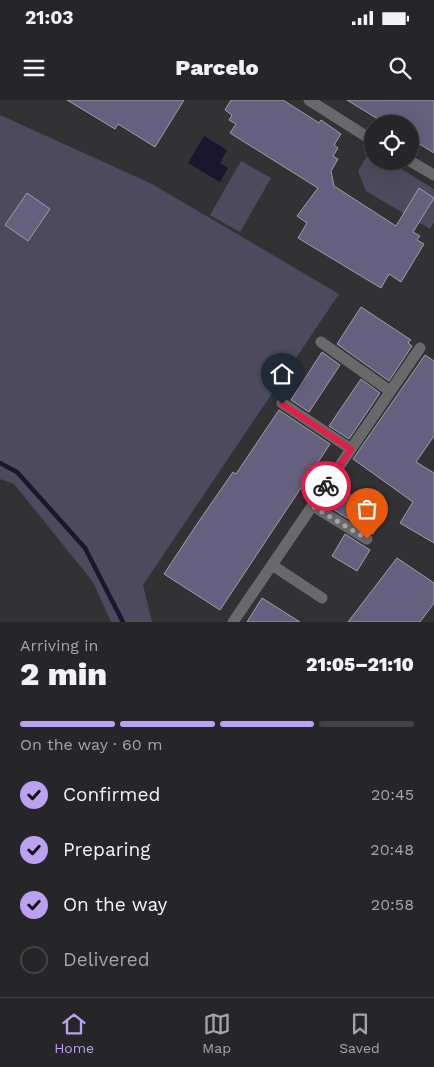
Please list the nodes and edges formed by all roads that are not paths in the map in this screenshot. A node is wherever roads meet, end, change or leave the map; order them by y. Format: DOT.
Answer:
graph roads {
  1 [pos="308,100"];
  2 [pos="364,135"];
  3 [pos="419,166"];
  4 [pos="434,175"];
  5 [pos="321,342"];
  6 [pos="420,348"];
  7 [pos="390,391"];
  8 [pos="282,404"];
  9 [pos="351,449"];
  10 [pos="312,506"];
  11 [pos="367,539"];
  12 [pos="272,565"];
  13 [pos="322,598"];
  14 [pos="233,622"];
  1 -- 2 [label="street"];
  3 -- 4 [label="street"];
  5 -- 7 [label="street"];
  6 -- 7 [label="street"];
  7 -- 9 [label="street"];
  8 -- 9 [label="street"];
  9 -- 10 [label="street"];
  10 -- 11 [label="street"];
  10 -- 12 [label="street"];
  12 -- 13 [label="street"];
  12 -- 14 [label="street"];
}
